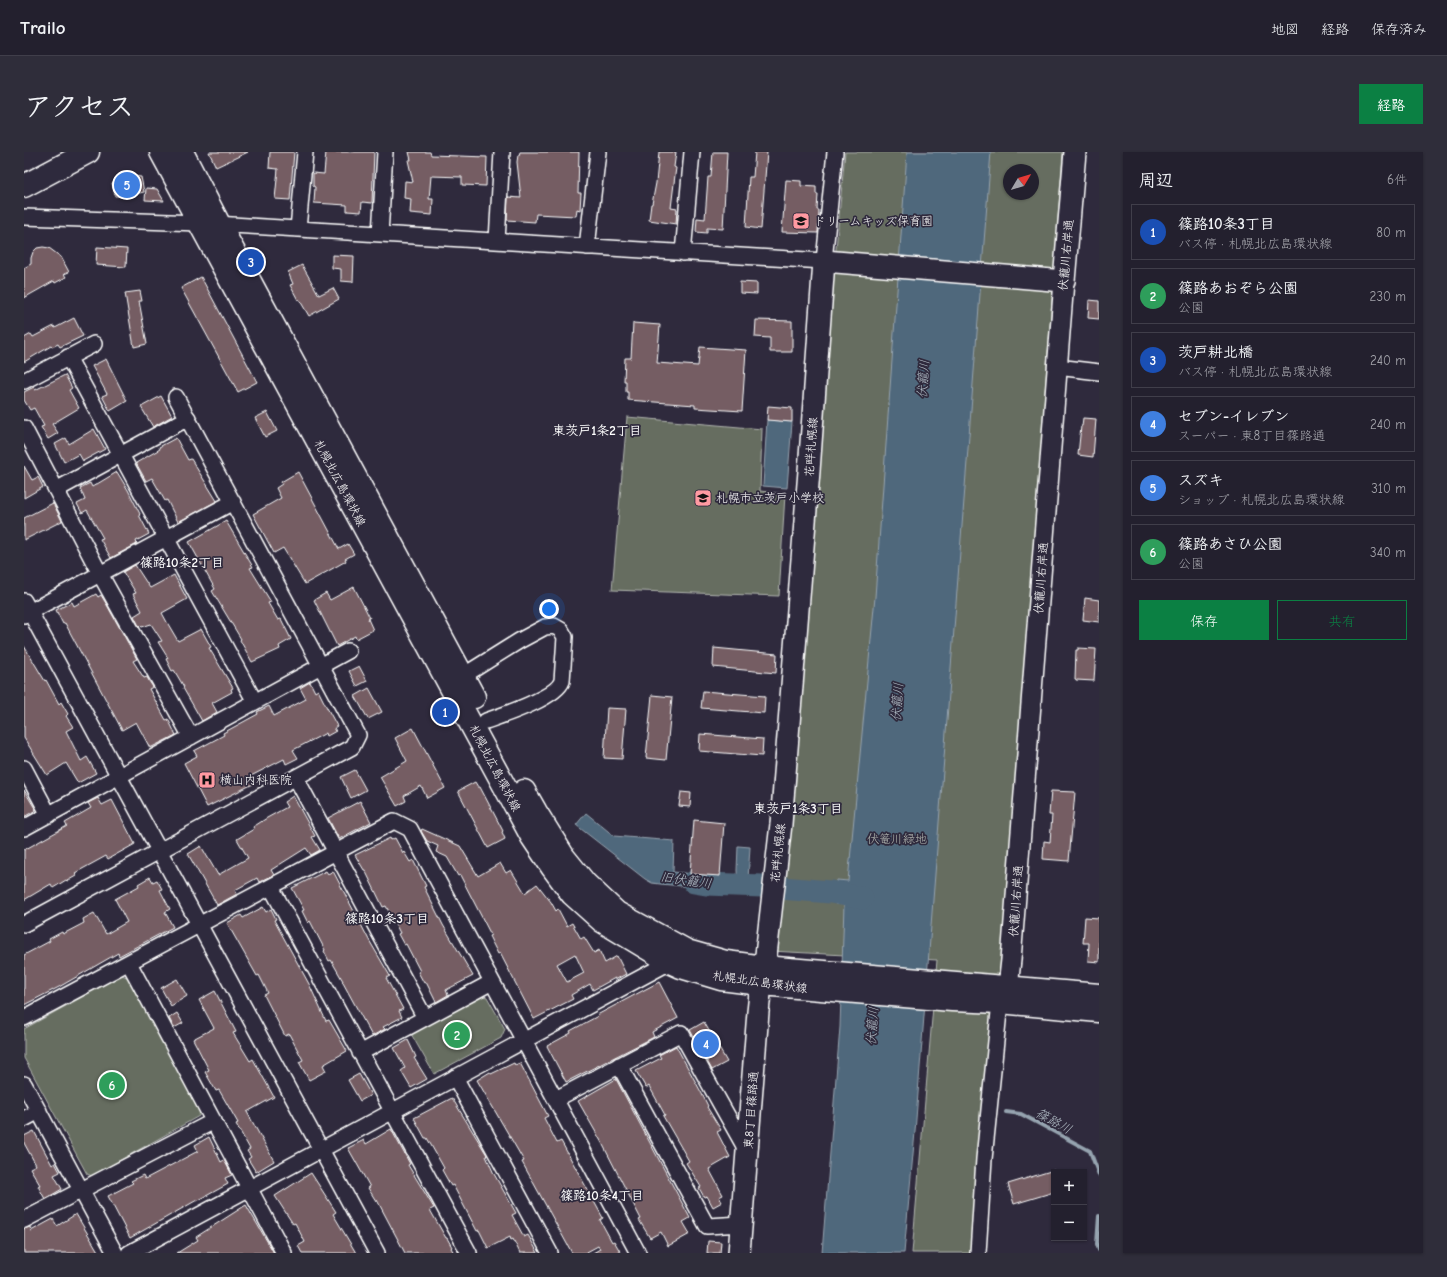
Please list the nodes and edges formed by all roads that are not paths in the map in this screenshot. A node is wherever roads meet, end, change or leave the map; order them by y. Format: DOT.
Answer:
graph roads {
  1 [pos="88,152"];
  2 [pos="161,152"];
  3 [pos="182,152"];
  4 [pos="305,152"];
  5 [pos="385,152"];
  6 [pos="502,152"];
  7 [pos="598,152"];
  8 [pos="692,152"];
  9 [pos="835,152"];
  10 [pos="1075,152"];
  11 [pos="24,186"];
  12 [pos="24,217"];
  13 [pos="209,223"];
  14 [pos="298,229"];
  15 [pos="380,234"];
  16 [pos="498,241"];
  17 [pos="587,247"];
  18 [pos="683,253"];
  19 [pos="824,261"];
  20 [pos="1064,281"];
  21 [pos="94,344"];
  22 [pos="68,357"];
  23 [pos="1057,367"];
  24 [pos="1099,372"];
  25 [pos="24,381"];
  26 [pos="176,397"];
  27 [pos="188,418"];
  28 [pos="24,428"];
  29 [pos="120,455"];
  30 [pos="56,490"];
  31 [pos="233,502"];
  32 [pos="166,538"];
  33 [pos="100,574"];
  34 [pos="26,609"];
  35 [pos="348,651"];
  36 [pos="322,665"];
  37 [pos="463,676"];
  38 [pos="255,702"];
  39 [pos="486,721"];
  40 [pos="191,737"];
  41 [pos="24,768"];
  42 [pos="120,776"];
  43 [pos="296,778"];
  44 [pos="50,815"];
  45 [pos="24,828"];
  46 [pos="159,851"];
  47 [pos="335,852"];
  48 [pos="271,887"];
  49 [pos="24,924"];
  50 [pos="200,925"];
  51 [pos="129,962"];
  52 [pos="670,962"];
  53 [pos="762,976"];
  54 [pos="492,982"];
  55 [pos="1004,994"];
  56 [pos="1099,995"];
  57 [pos="1099,1011"];
  58 [pos="24,1018"];
  59 [pos="425,1018"];
  60 [pos="524,1040"];
  61 [pos="360,1053"];
  62 [pos="620,1065"];
  63 [pos="455,1077"];
  64 [pos="24,1084"];
  65 [pos="556,1098"];
  66 [pos="39,1111"];
  67 [pos="392,1112"];
  68 [pos="24,1119"];
  69 [pos="214,1121"];
  70 [pos="321,1149"];
  71 [pos="748,1153"];
  72 [pos="250,1188"];
  73 [pos="81,1190"];
  74 [pos="24,1220"];
  75 [pos="742,1224"];
  76 [pos="115,1253"];
  77 [pos="129,1253"];
  78 [pos="284,1253"];
  79 [pos="377,1253"];
  80 [pos="469,1253"];
  81 [pos="550,1253"];
  82 [pos="638,1253"];
  83 [pos="739,1253"];
  84 [pos="978,1253"];
  1 -- 11 [label="main road"];
  2 -- 13 [label="main road, 札幌北広島環状線"];
  3 -- 13 [label="main road, 札幌北広島環状線"];
  4 -- 14 [label="street"];
  5 -- 15 [label="street"];
  6 -- 16 [label="street"];
  7 -- 17 [label="street"];
  8 -- 18 [label="street"];
  9 -- 19 [label="street"];
  10 -- 20 [label="main road, 伏籠川右岸通"];
  12 -- 13 [label="street"];
  13 -- 14 [label="street"];
  13 -- 37 [label="main road, 札幌北広島環状線"];
  13 -- 52 [label="main road, 札幌北広島環状線"];
  14 -- 15 [label="street"];
  15 -- 16 [label="street"];
  16 -- 17 [label="street"];
  17 -- 18 [label="street"];
  18 -- 19 [label="street"];
  19 -- 20 [label="main road"];
  19 -- 53 [label="main road, 花畔札幌線"];
  20 -- 23 [label="street, 伏籠川右岸通"];
  21 -- 22 [label="street"];
  22 -- 25 [label="street"];
  22 -- 29 [label="street"];
  23 -- 24 [label="street"];
  23 -- 55 [label="street, 伏籠川右岸通"];
  26 -- 27 [label="street"];
  27 -- 29 [label="street"];
  27 -- 31 [label="street"];
  28 -- 30 [label="street"];
  29 -- 30 [label="street"];
  29 -- 32 [label="street"];
  30 -- 33 [label="street"];
  31 -- 32 [label="street"];
  31 -- 36 [label="street"];
  32 -- 33 [label="street"];
  32 -- 38 [label="street"];
  33 -- 34 [label="street"];
  33 -- 40 [label="street"];
  34 -- 42 [label="street"];
  35 -- 36 [label="street"];
  36 -- 38 [label="street"];
  36 -- 43 [label="street"];
  37 -- 39 [label="main road, 札幌北広島環状線"];
  37 -- 39 [label="street"];
  38 -- 40 [label="street"];
  39 -- 53 [label="main road, 札幌北広島環状線"];
  40 -- 42 [label="street"];
  41 -- 44 [label="street"];
  42 -- 44 [label="street"];
  42 -- 46 [label="street"];
  43 -- 46 [label="street"];
  43 -- 47 [label="street"];
  44 -- 45 [label="street"];
  46 -- 49 [label="street"];
  46 -- 50 [label="street"];
  47 -- 48 [label="street"];
  47 -- 54 [label="street"];
  47 -- 59 [label="street"];
  48 -- 50 [label="street"];
  48 -- 61 [label="street"];
  50 -- 51 [label="street"];
  50 -- 70 [label="street"];
  51 -- 58 [label="street"];
  51 -- 69 [label="street"];
  52 -- 53 [label="main road, 札幌北広島環状線"];
  52 -- 60 [label="street"];
  53 -- 55 [label="main road, 札幌北広島環状線"];
  53 -- 71 [label="main road, 東8丁目篠路通"];
  54 -- 59 [label="street"];
  54 -- 60 [label="street"];
  55 -- 56 [label="main road, 札幌北広島環状線"];
  55 -- 57 [label="main road, 札幌北広島環状線"];
  55 -- 84 [label="street"];
  59 -- 61 [label="street"];
  60 -- 63 [label="street"];
  60 -- 65 [label="street"];
  61 -- 67 [label="street"];
  62 -- 65 [label="street"];
  62 -- 71 [label="street"];
  62 -- 75 [label="street"];
  63 -- 67 [label="street"];
  63 -- 81 [label="street"];
  64 -- 66 [label="street"];
  65 -- 82 [label="street"];
  66 -- 68 [label="street"];
  66 -- 73 [label="street"];
  67 -- 70 [label="street"];
  67 -- 80 [label="street"];
  69 -- 72 [label="street"];
  69 -- 73 [label="street"];
  70 -- 72 [label="street"];
  70 -- 79 [label="street"];
  71 -- 75 [label="main road, 東8丁目篠路通"];
  72 -- 77 [label="street"];
  72 -- 78 [label="street"];
  73 -- 74 [label="street"];
  73 -- 76 [label="street"];
  75 -- 83 [label="main road, 東8丁目篠路通"];
}
